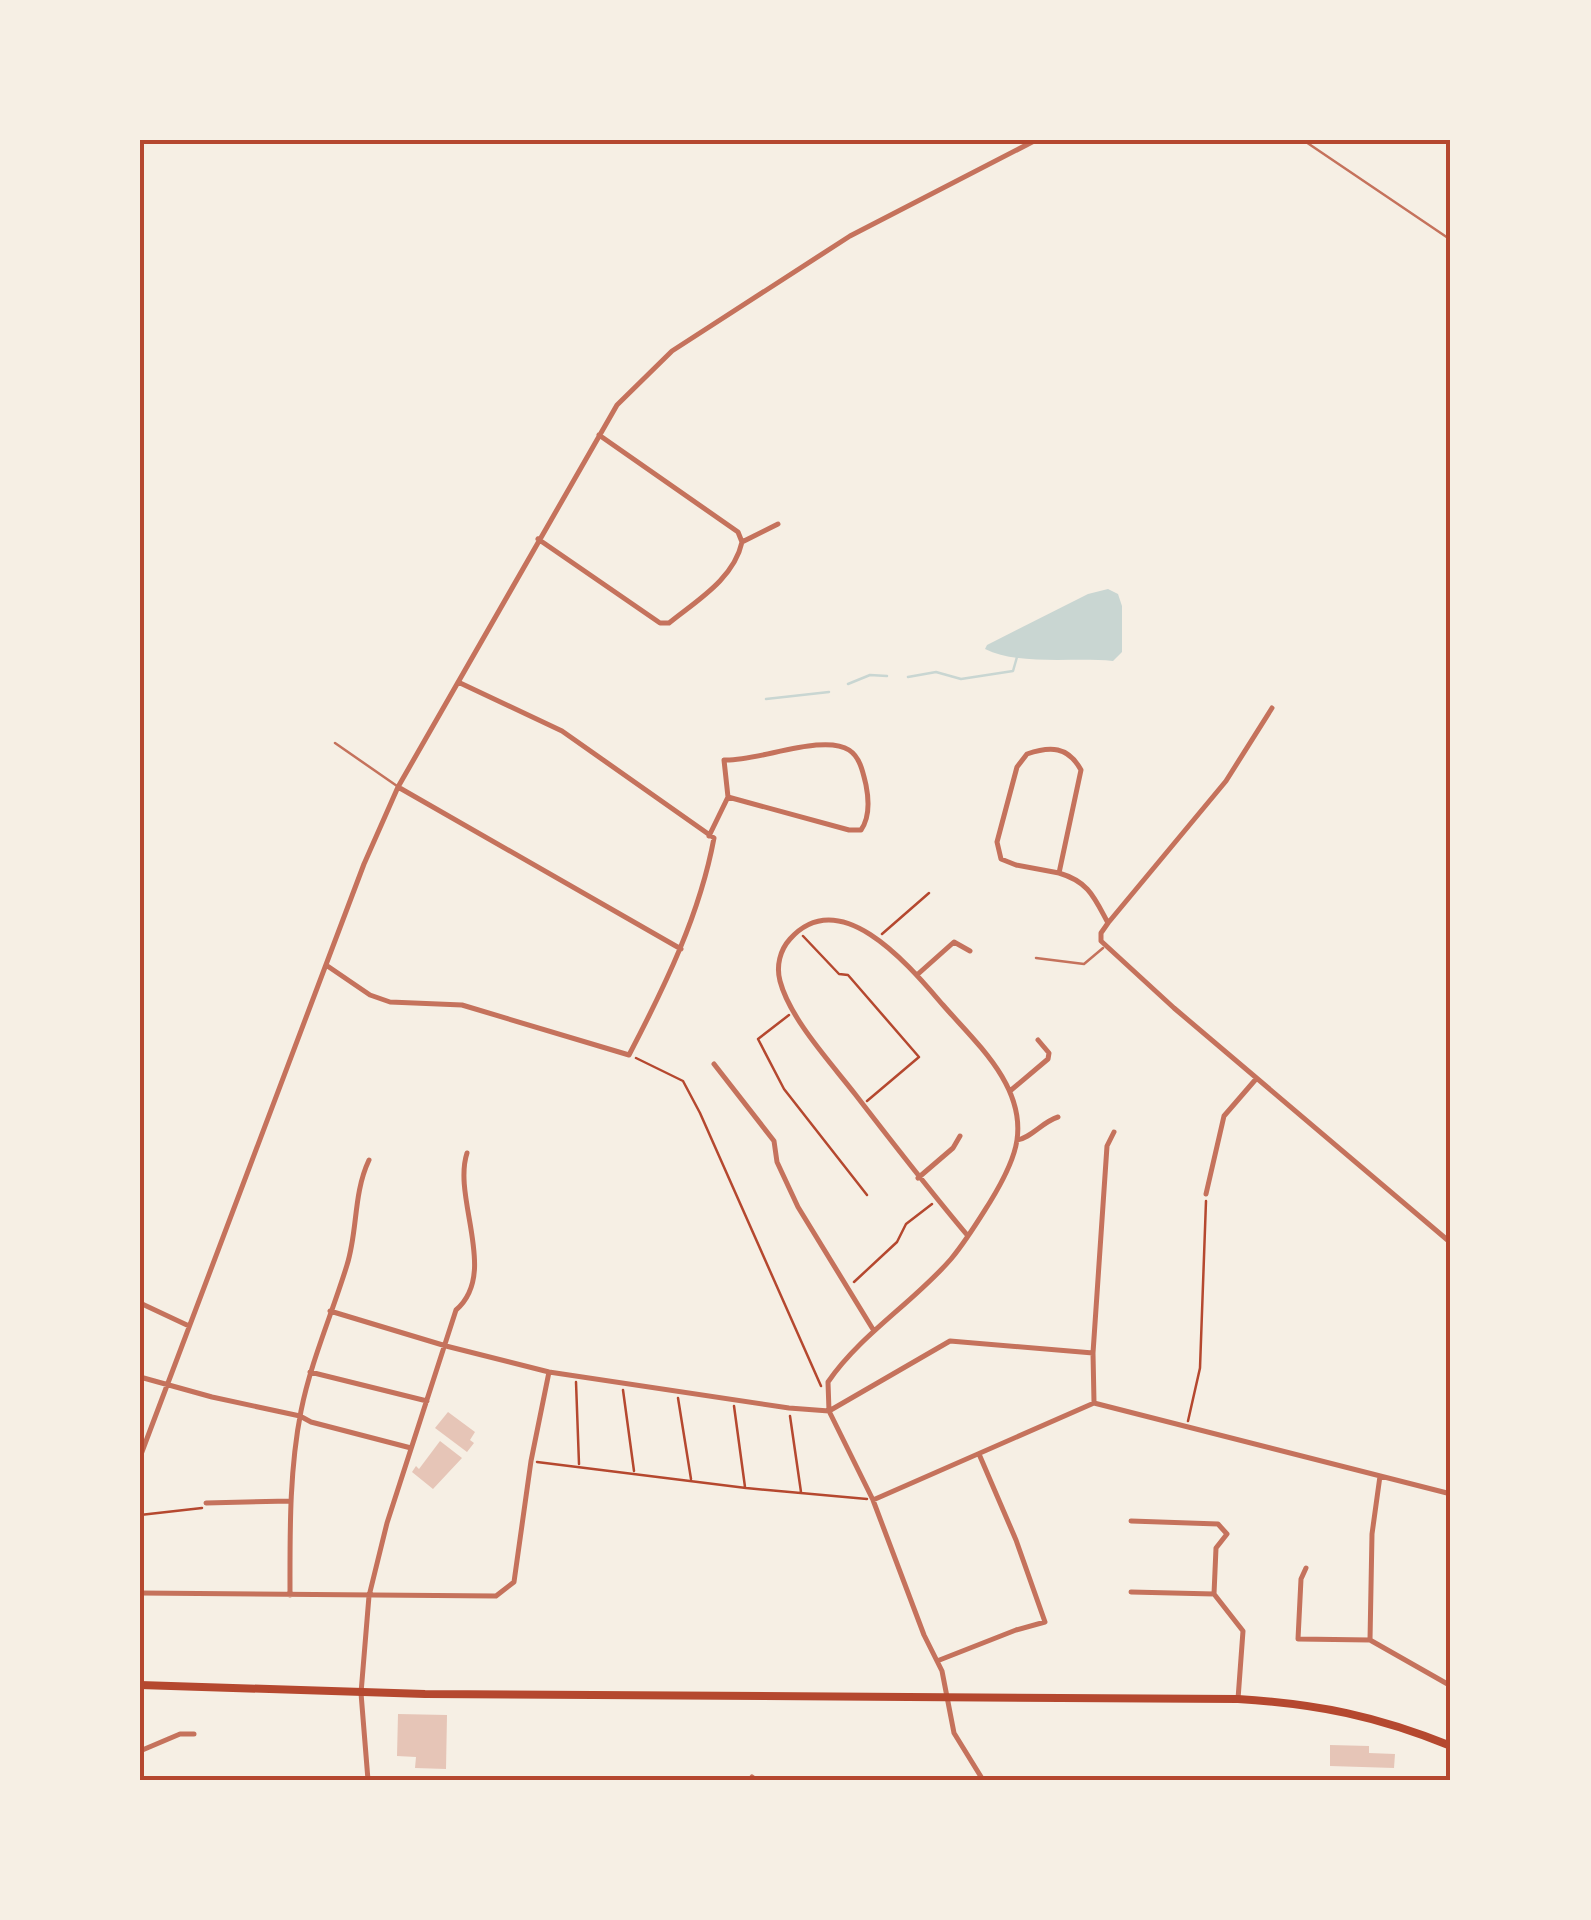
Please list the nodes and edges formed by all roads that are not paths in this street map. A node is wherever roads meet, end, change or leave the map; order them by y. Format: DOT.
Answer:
graph roads {
  1 [pos="1036,140"];
  2 [pos="1303,140"];
  3 [pos="1451,240"];
  4 [pos="599,435"];
  5 [pos="778,524"];
  6 [pos="538,539"];
  7 [pos="742,542"];
  8 [pos="458,682"];
  9 [pos="1272,708"];
  10 [pos="334,743"];
  11 [pos="398,787"];
  12 [pos="728,797"];
  13 [pos="712,837"];
  14 [pos="1060,873"];
  15 [pos="1108,923"];
  16 [pos="1104,947"];
  17 [pos="681,949"];
  18 [pos="970,951"];
  19 [pos="1036,958"];
  20 [pos="326,965"];
  21 [pos="917,975"];
  22 [pos="1038,1040"];
  23 [pos="714,1064"];
  24 [pos="1256,1079"];
  25 [pos="1010,1091"];
  26 [pos="1058,1117"];
  27 [pos="1114,1132"];
  28 [pos="960,1136"];
  29 [pos="1017,1140"];
  30 [pos="467,1152"];
  31 [pos="370,1160"];
  32 [pos="918,1178"];
  33 [pos="1206,1194"];
  34 [pos="968,1236"];
  35 [pos="1451,1243"];
  36 [pos="140,1303"];
  37 [pos="330,1311"];
  38 [pos="189,1326"];
  39 [pos="874,1332"];
  40 [pos="446,1346"];
  41 [pos="1094,1354"];
  42 [pos="310,1372"];
  43 [pos="549,1372"];
  44 [pos="140,1377"];
  45 [pos="168,1384"];
  46 [pos="427,1401"];
  47 [pos="1094,1403"];
  48 [pos="829,1411"];
  49 [pos="300,1416"];
  50 [pos="411,1448"];
  51 [pos="980,1454"];
  52 [pos="140,1458"];
  53 [pos="1380,1476"];
  54 [pos="1451,1494"];
  55 [pos="873,1500"];
  56 [pos="290,1502"];
  57 [pos="206,1503"];
  58 [pos="1132,1521"];
  59 [pos="1306,1568"];
  60 [pos="1131,1592"];
  61 [pos="140,1593"];
  62 [pos="1214,1594"];
  63 [pos="290,1595"];
  64 [pos="369,1596"];
  65 [pos="1370,1640"];
  66 [pos="938,1661"];
  67 [pos="140,1686"];
  68 [pos="1451,1686"];
  69 [pos="361,1693"];
  70 [pos="946,1696"];
  71 [pos="1238,1699"];
  72 [pos="194,1734"];
  73 [pos="1451,1746"];
  74 [pos="140,1751"];
  75 [pos="368,1780"];
  76 [pos="983,1780"];
  1 -- 4 [label="street"];
  2 -- 3 [label="lane"];
  4 -- 6 [label="street"];
  4 -- 7 [label="street"];
  5 -- 7 [label="street"];
  6 -- 7 [label="street"];
  6 -- 8 [label="street"];
  8 -- 11 [label="street"];
  8 -- 13 [label="street"];
  9 -- 15 [label="street"];
  10 -- 11 [label="lane"];
  11 -- 17 [label="street"];
  11 -- 20 [label="street"];
  12 -- 12 [label="street"];
  12 -- 13 [label="street"];
  13 -- 17 [label="street"];
  14 -- 14 [label="street"];
  14 -- 15 [label="street"];
  15 -- 16 [label="street"];
  16 -- 19 [label="lane"];
  16 -- 24 [label="street"];
  17 -- 20 [label="street"];
  18 -- 21 [label="street"];
  20 -- 38 [label="street"];
  21 -- 25 [label="street"];
  21 -- 32 [label="street"];
  22 -- 25 [label="street"];
  23 -- 39 [label="street"];
  24 -- 33 [label="street"];
  24 -- 35 [label="street"];
  25 -- 29 [label="street"];
  26 -- 29 [label="street"];
  27 -- 41 [label="street"];
  28 -- 32 [label="street"];
  29 -- 34 [label="street"];
  30 -- 40 [label="street"];
  31 -- 37 [label="street"];
  32 -- 34 [label="street"];
  34 -- 39 [label="street"];
  36 -- 38 [label="street"];
  37 -- 40 [label="street"];
  37 -- 42 [label="street"];
  38 -- 45 [label="street"];
  39 -- 48 [label="street"];
  40 -- 43 [label="street"];
  40 -- 46 [label="street"];
  41 -- 47 [label="street"];
  41 -- 48 [label="street"];
  42 -- 46 [label="street"];
  42 -- 49 [label="street"];
  43 -- 48 [label="street"];
  43 -- 64 [label="street"];
  44 -- 45 [label="street"];
  45 -- 49 [label="street"];
  45 -- 52 [label="street"];
  46 -- 50 [label="street"];
  47 -- 51 [label="street"];
  47 -- 53 [label="street"];
  48 -- 55 [label="street"];
  49 -- 50 [label="street"];
  49 -- 56 [label="street"];
  50 -- 64 [label="street"];
  51 -- 55 [label="street"];
  51 -- 66 [label="street"];
  53 -- 54 [label="street"];
  53 -- 65 [label="street"];
  55 -- 66 [label="street"];
  56 -- 57 [label="street"];
  56 -- 63 [label="street"];
  58 -- 62 [label="street"];
  59 -- 65 [label="street"];
  60 -- 62 [label="street"];
  61 -- 63 [label="street"];
  62 -- 71 [label="street"];
  63 -- 64 [label="street"];
  64 -- 69 [label="street"];
  65 -- 68 [label="street"];
  66 -- 70 [label="street"];
  67 -- 69 [label="main road"];
  69 -- 70 [label="main road"];
  69 -- 75 [label="street"];
  70 -- 71 [label="main road"];
  70 -- 76 [label="street"];
  71 -- 73 [label="main road"];
  72 -- 74 [label="street"];
}
